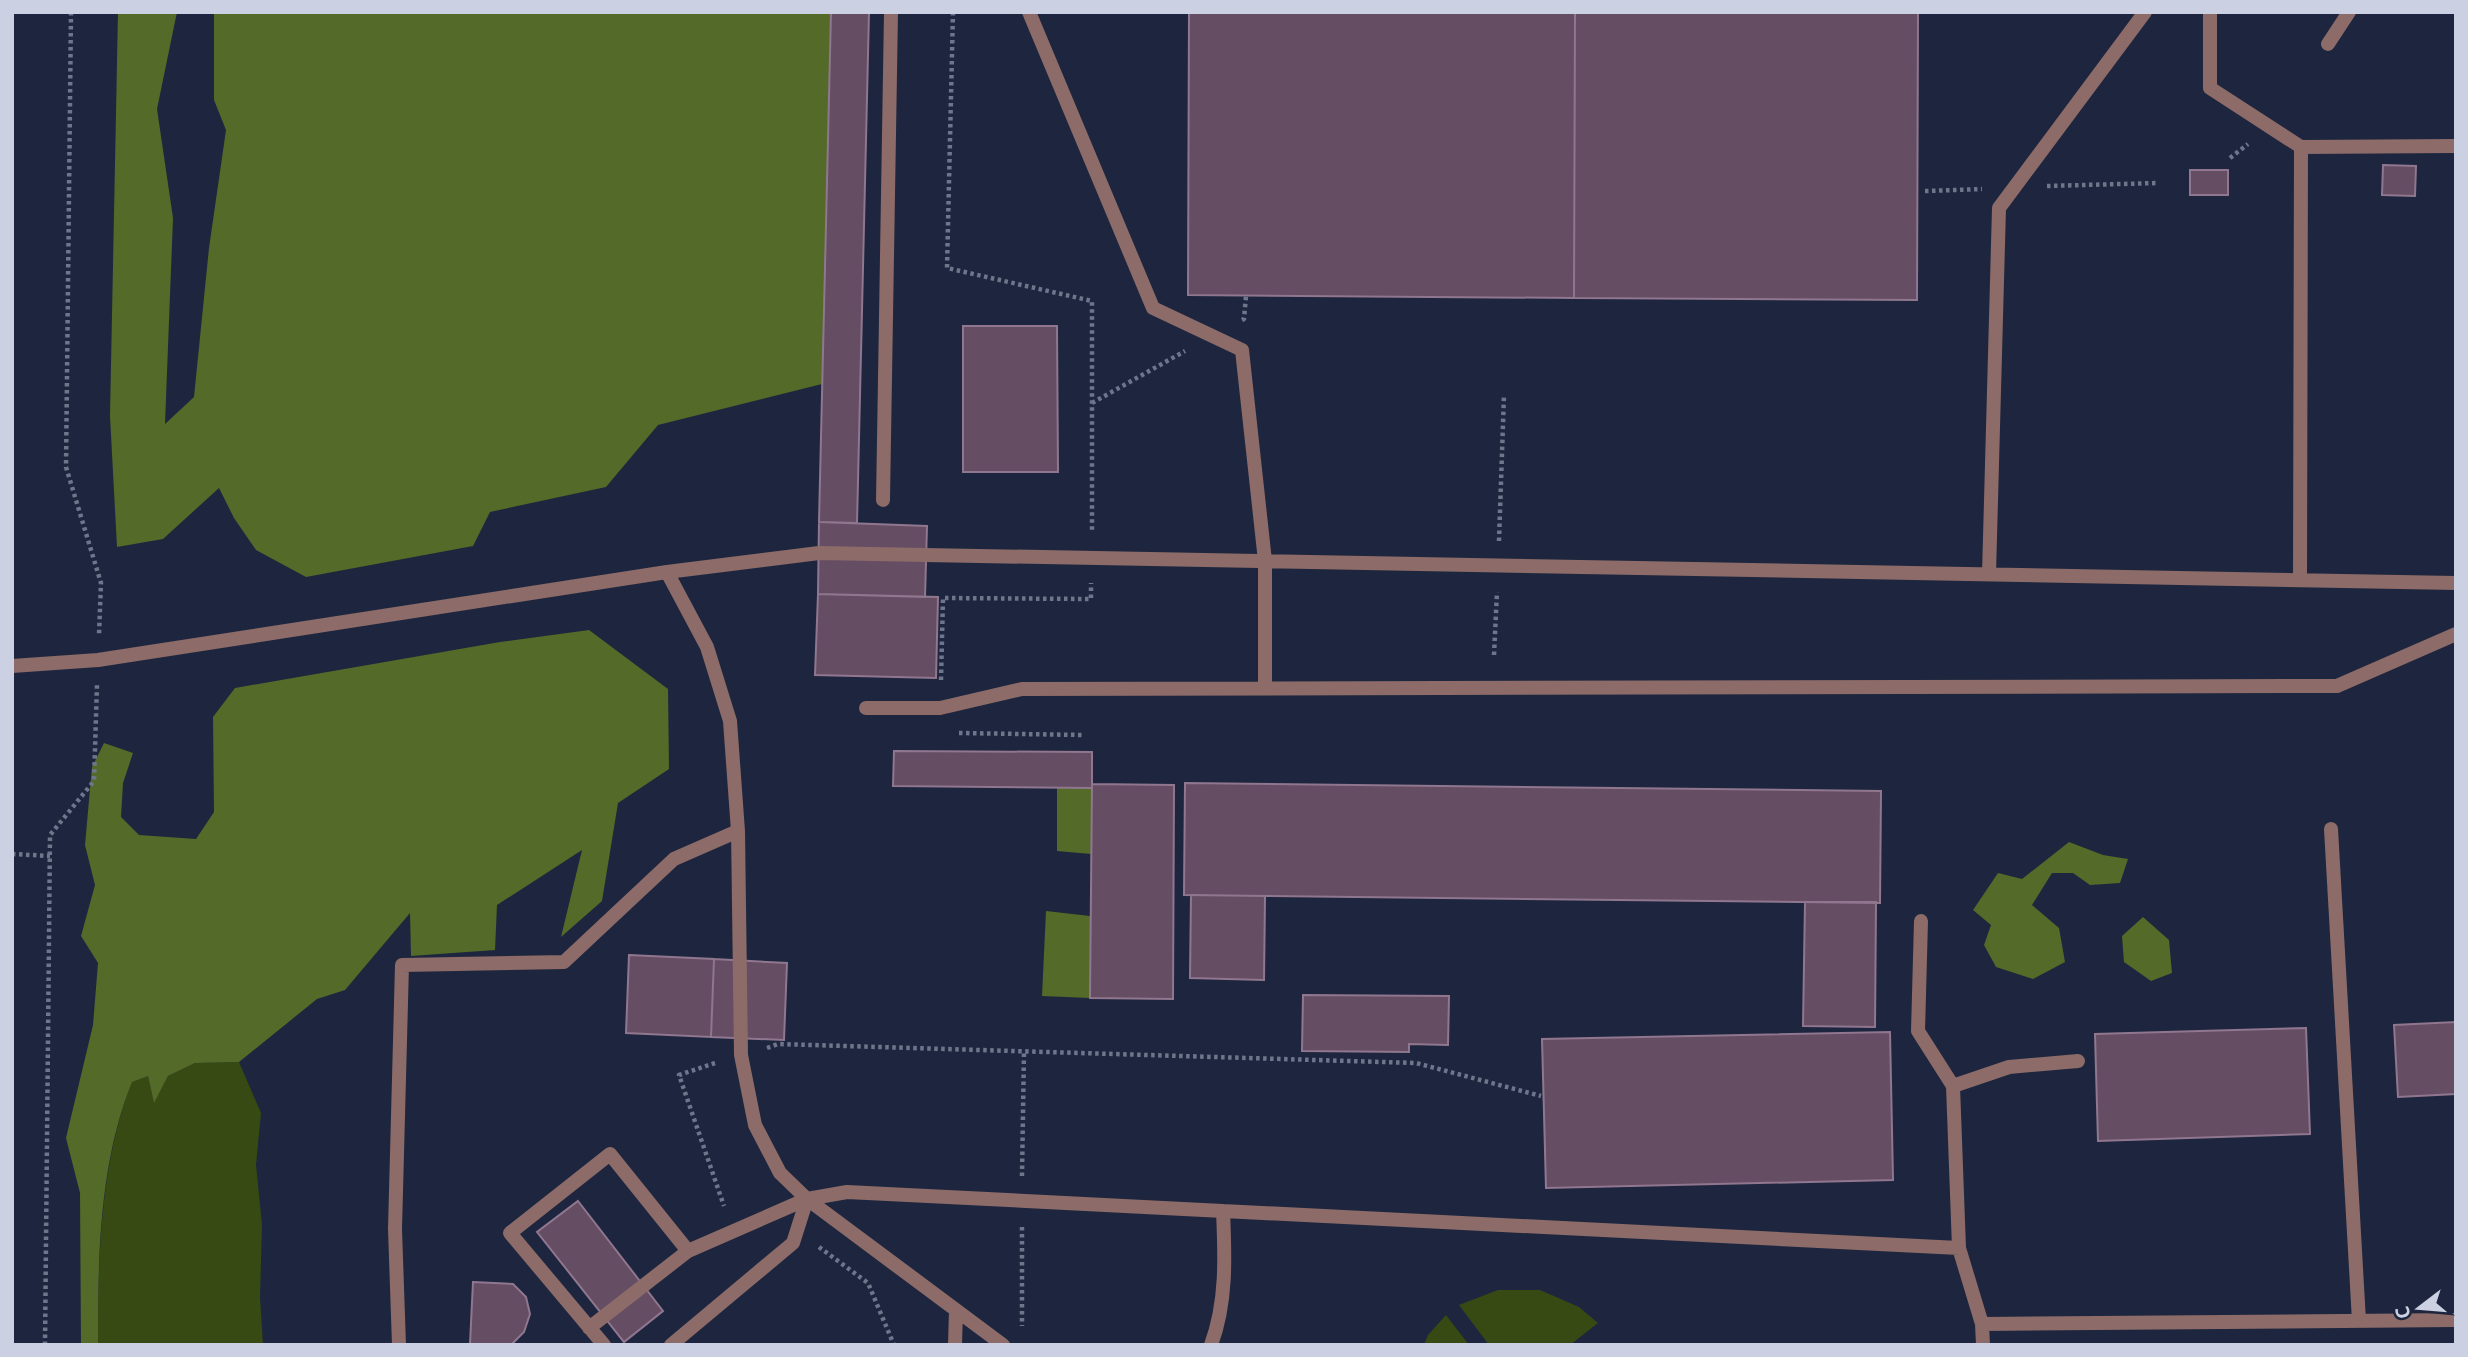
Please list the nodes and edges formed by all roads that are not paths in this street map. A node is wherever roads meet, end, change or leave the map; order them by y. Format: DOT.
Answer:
graph roads {
  1 [pos="891,12"];
  2 [pos="1029,12"];
  3 [pos="2145,12"];
  4 [pos="2210,12"];
  5 [pos="2349,12"];
  6 [pos="2328,44"];
  7 [pos="2456,146"];
  8 [pos="2301,147"];
  9 [pos="883,500"];
  10 [pos="1265,561"];
  11 [pos="667,572"];
  12 [pos="1989,574"];
  13 [pos="2300,580"];
  14 [pos="2456,583"];
  15 [pos="2456,634"];
  16 [pos="12,666"];
  17 [pos="1265,688"];
  18 [pos="866,709"];
  19 [pos="2331,829"];
  20 [pos="737,831"];
  21 [pos="1921,921"];
  22 [pos="2078,1061"];
  23 [pos="1953,1086"];
  24 [pos="807,1199"];
  25 [pos="1223,1211"];
  26 [pos="1959,1248"];
  27 [pos="688,1251"];
  28 [pos="956,1310"];
  29 [pos="2456,1320"];
  30 [pos="2359,1321"];
  31 [pos="1983,1324"];
  32 [pos="589,1328"];
  33 [pos="399,1345"];
  34 [pos="604,1345"];
  35 [pos="671,1345"];
  36 [pos="955,1345"];
  37 [pos="1003,1345"];
  38 [pos="1211,1345"];
  39 [pos="1983,1345"];
  1 -- 9 [label="lane"];
  2 -- 10 [label="lane"];
  3 -- 12 [label="lane"];
  4 -- 8 [label="lane"];
  5 -- 6 [label="lane"];
  7 -- 8 [label="lane"];
  8 -- 13 [label="lane"];
  10 -- 11 [label="lane"];
  10 -- 12 [label="lane"];
  10 -- 17 [label="lane"];
  11 -- 16 [label="lane"];
  11 -- 20 [label="lane"];
  12 -- 13 [label="lane"];
  13 -- 14 [label="lane"];
  15 -- 17 [label="lane"];
  17 -- 18 [label="lane"];
  19 -- 30 [label="lane"];
  20 -- 24 [label="lane"];
  20 -- 33 [label="lane"];
  21 -- 23 [label="lane"];
  22 -- 23 [label="lane"];
  23 -- 26 [label="lane"];
  24 -- 25 [label="lane"];
  24 -- 27 [label="lane"];
  24 -- 28 [label="lane"];
  24 -- 35 [label="lane"];
  25 -- 26 [label="lane"];
  25 -- 38 [label="lane"];
  26 -- 31 [label="lane"];
  27 -- 32 [label="lane"];
  27 -- 32 [label="lane"];
  28 -- 36 [label="lane"];
  28 -- 37 [label="lane"];
  29 -- 30 [label="lane"];
  30 -- 31 [label="lane"];
  31 -- 39 [label="lane"];
  32 -- 34 [label="lane"];
}
